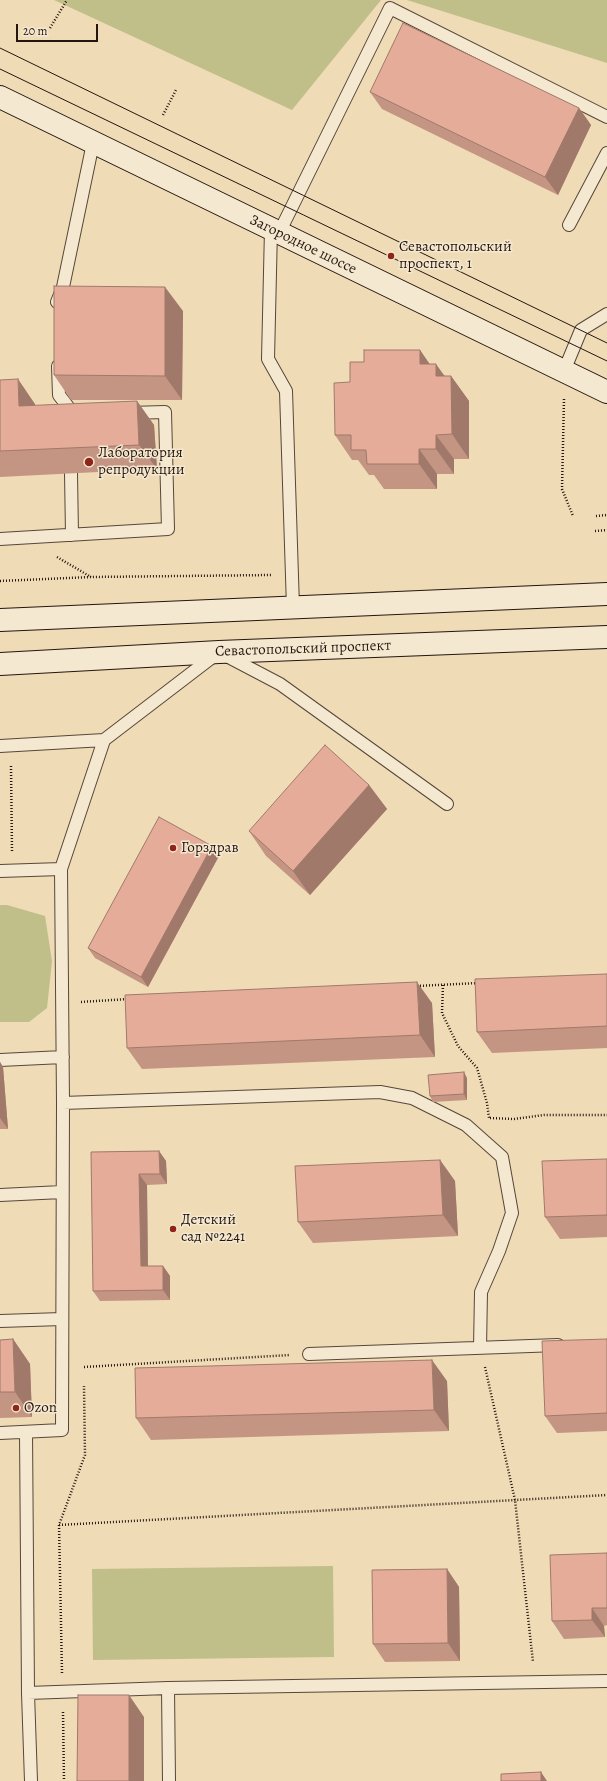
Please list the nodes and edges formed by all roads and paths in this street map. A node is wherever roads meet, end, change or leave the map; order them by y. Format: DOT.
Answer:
graph roads {
  1 [pos="67,0"];
  2 [pos="50,28"];
  3 [pos="176,90"];
  4 [pos="0,97"];
  5 [pos="163,115"];
  6 [pos="607,118"];
  7 [pos="93,143"];
  8 [pos="607,153"];
  9 [pos="569,225"];
  10 [pos="275,231"];
  11 [pos="63,287"];
  12 [pos="78,288"];
  13 [pos="57,310"];
  14 [pos="607,314"];
  15 [pos="58,356"];
  16 [pos="564,371"];
  17 [pos="607,392"];
  18 [pos="120,414"];
  19 [pos="89,415"];
  20 [pos="74,416"];
  21 [pos="70,429"];
  22 [pos="72,473"];
  23 [pos="607,515"];
  24 [pos="574,516"];
  25 [pos="596,516"];
  26 [pos="607,530"];
  27 [pos="595,531"];
  28 [pos="72,535"];
  29 [pos="0,539"];
  30 [pos="292,574"];
  31 [pos="0,581"];
  32 [pos="607,594"];
  33 [pos="293,607"];
  34 [pos="0,620"];
  35 [pos="607,637"];
  36 [pos="219,652"];
  37 [pos="0,664"];
  38 [pos="104,740"];
  39 [pos="5,745"];
  40 [pos="447,804"];
  41 [pos="61,870"];
  42 [pos="6,871"];
  43 [pos="482,983"];
  44 [pos="443,985"];
  45 [pos="411,986"];
  46 [pos="134,999"];
  47 [pos="62,1002"];
  48 [pos="63,1057"];
  49 [pos="0,1060"];
  50 [pos="63,1103"];
  51 [pos="607,1115"];
  52 [pos="489,1118"];
  53 [pos="493,1149"];
  54 [pos="62,1192"];
  55 [pos="0,1195"];
  56 [pos="62,1319"];
  57 [pos="0,1321"];
  58 [pos="568,1345"];
  59 [pos="480,1348"];
  60 [pos="309,1354"];
  61 [pos="84,1367"];
  62 [pos="26,1432"];
  63 [pos="0,1433"];
  64 [pos="607,1495"];
  65 [pos="515,1500"];
  66 [pos="59,1525"];
  67 [pos="607,1681"];
  68 [pos="535,1682"];
  69 [pos="168,1688"];
  70 [pos="28,1693"];
  71 [pos="31,1781"];
  72 [pos="169,1781"];
  1 -- 2 [label="path"];
  3 -- 5 [label="path"];
  4 -- 7 [label="main road, Загородное шоссе"];
  6 -- 10 [label="lane"];
  7 -- 10 [label="main road, Загородное шоссе"];
  7 -- 11 [label="lane"];
  8 -- 9 [label="lane"];
  10 -- 16 [label="main road, Загородное шоссе"];
  10 -- 30 [label="lane"];
  11 -- 12 [label="lane"];
  11 -- 13 [label="lane"];
  14 -- 16 [label="lane"];
  15 -- 20 [label="lane"];
  16 -- 17 [label="main road, Загородное шоссе"];
  16 -- 24 [label="path"];
  18 -- 28 [label="lane"];
  19 -- 20 [label="lane"];
  20 -- 21 [label="lane"];
  22 -- 28 [label="lane"];
  23 -- 25 [label="path"];
  26 -- 27 [label="path"];
  28 -- 29 [label="lane"];
  30 -- 31 [label="path"];
  30 -- 33 [label="lane"];
  32 -- 33 [label="main road"];
  33 -- 34 [label="main road"];
  35 -- 36 [label="main road, Севастопольский проспект"];
  36 -- 37 [label="main road, Севастопольский проспект"];
  36 -- 38 [label="lane"];
  36 -- 40 [label="lane"];
  38 -- 39 [label="lane"];
  38 -- 41 [label="lane"];
  39 -- 42 [label="path"];
  41 -- 42 [label="lane"];
  41 -- 47 [label="lane"];
  43 -- 44 [label="path"];
  44 -- 45 [label="path"];
  44 -- 52 [label="path"];
  46 -- 47 [label="path"];
  47 -- 48 [label="lane"];
  48 -- 49 [label="lane"];
  48 -- 50 [label="lane"];
  50 -- 53 [label="lane"];
  50 -- 54 [label="lane"];
  51 -- 52 [label="path"];
  52 -- 53 [label="path"];
  53 -- 59 [label="lane"];
  54 -- 55 [label="lane"];
  54 -- 56 [label="lane"];
  56 -- 57 [label="lane"];
  56 -- 62 [label="lane"];
  58 -- 59 [label="lane"];
  59 -- 60 [label="lane"];
  59 -- 65 [label="path"];
  60 -- 61 [label="path"];
  62 -- 63 [label="lane"];
  62 -- 70 [label="lane"];
  64 -- 65 [label="path"];
  65 -- 66 [label="path"];
  65 -- 68 [label="path"];
  67 -- 68 [label="lane"];
  68 -- 69 [label="lane"];
  69 -- 70 [label="lane"];
  69 -- 72 [label="lane"];
  70 -- 71 [label="lane"];
}
